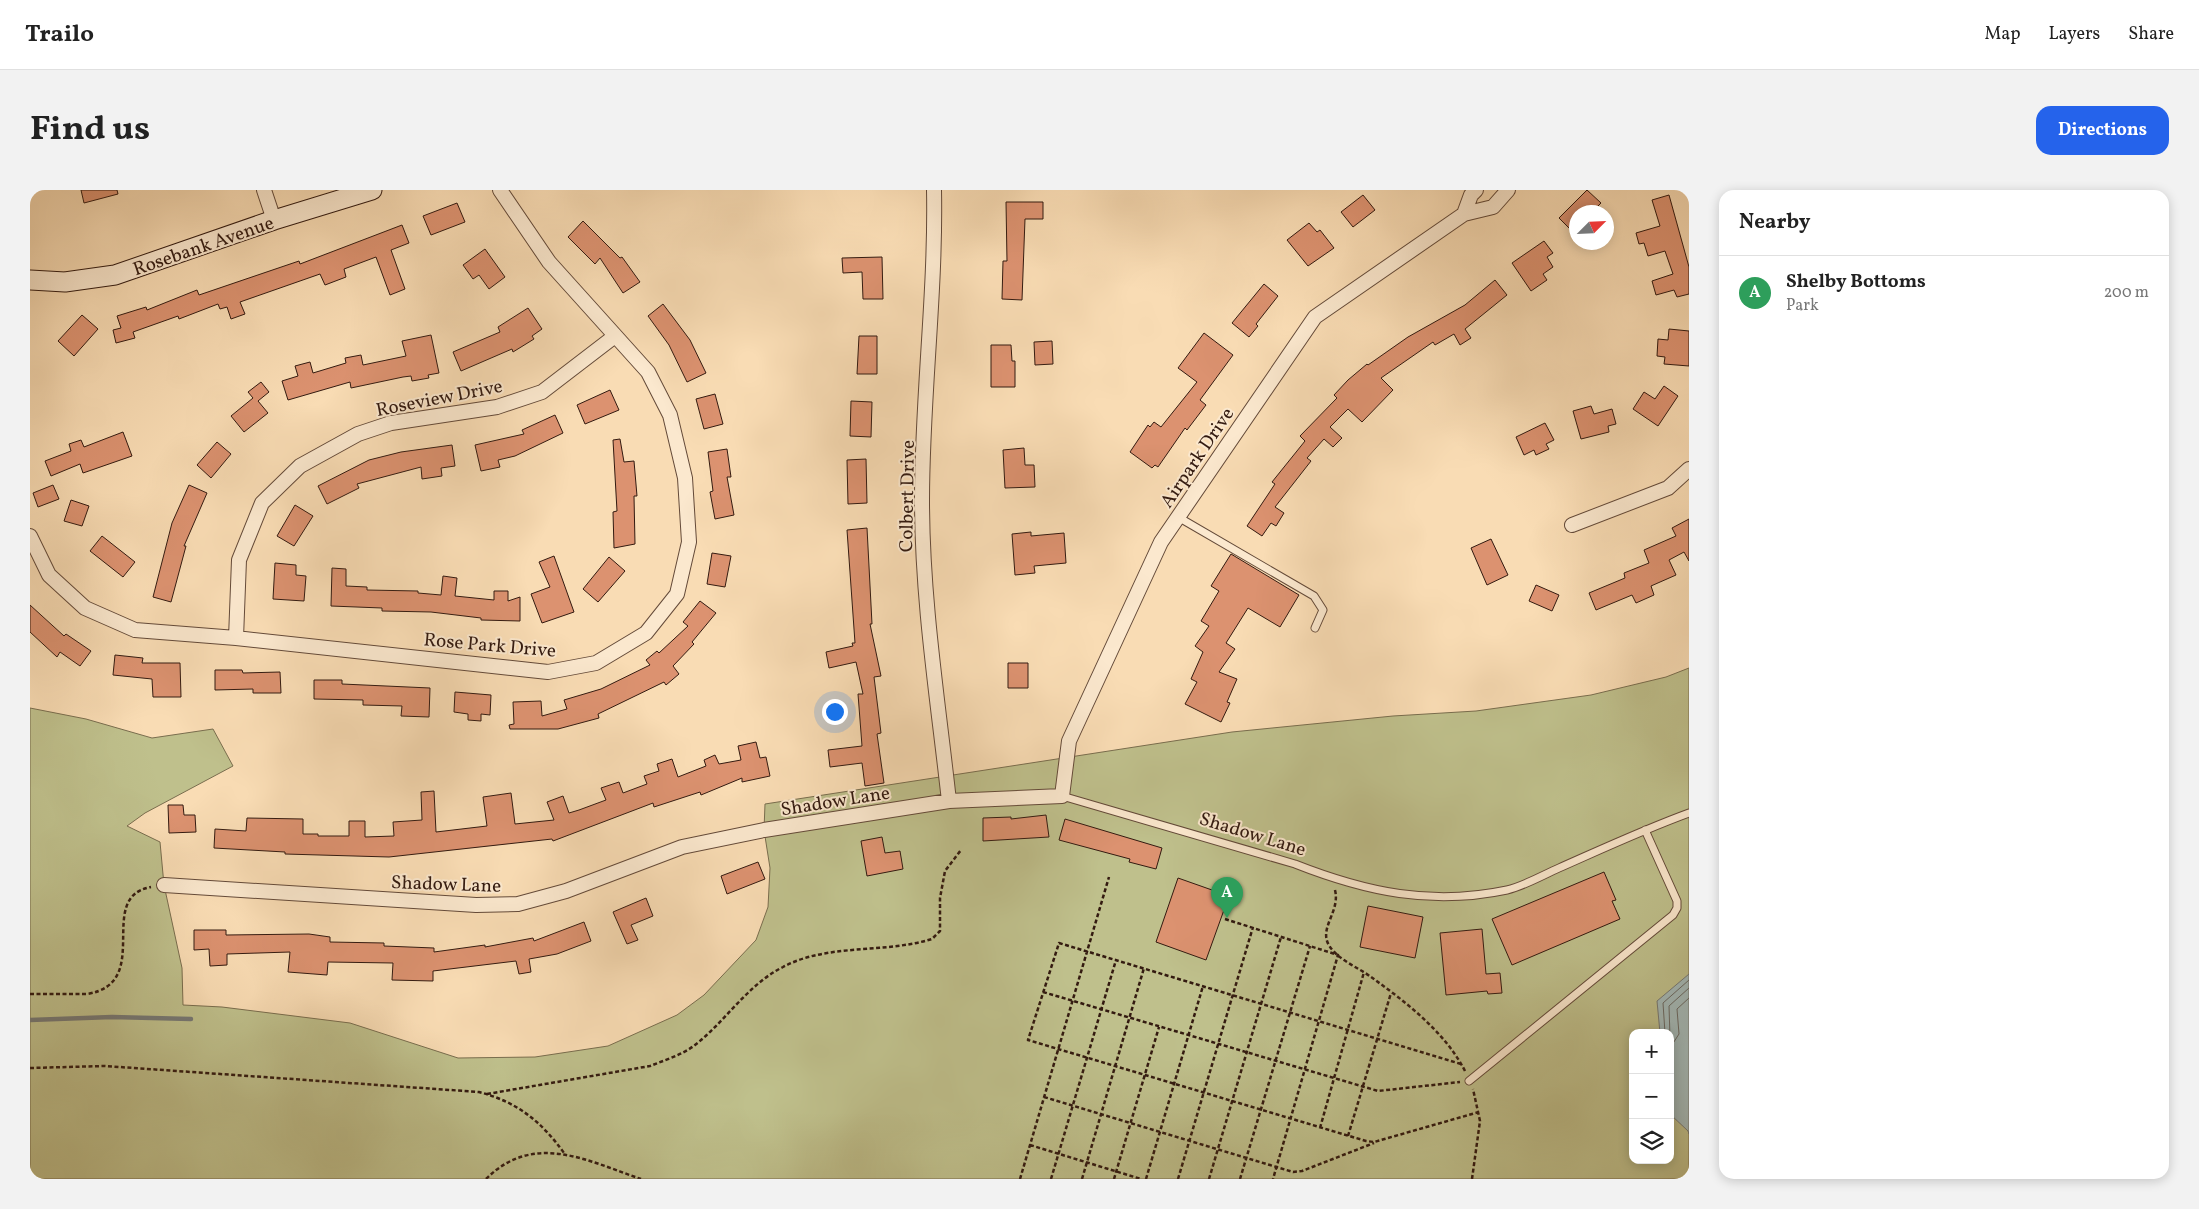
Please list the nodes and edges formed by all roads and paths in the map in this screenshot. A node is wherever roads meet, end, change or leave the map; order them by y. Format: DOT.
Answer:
graph roads {
  1 [pos="264,190"];
  2 [pos="372,190"];
  3 [pos="500,190"];
  4 [pos="934,190"];
  5 [pos="1476,190"];
  6 [pos="1508,190"];
  7 [pos="1464,214"];
  8 [pos="274,220"];
  9 [pos="30,280"];
  10 [pos="615,336"];
  11 [pos="1689,468"];
  12 [pos="1178,517"];
  13 [pos="1572,524"];
  14 [pos="30,536"];
  15 [pos="1315,628"];
  16 [pos="236,638"];
  17 [pos="1062,796"];
  18 [pos="949,801"];
  19 [pos="1689,812"];
  20 [pos="1645,830"];
  21 [pos="961,850"];
  22 [pos="1109,877"];
  23 [pos="1333,879"];
  24 [pos="164,885"];
  25 [pos="1225,918"];
  26 [pos="1253,928"];
  27 [pos="1282,937"];
  28 [pos="1310,946"];
  29 [pos="1087,951"];
  30 [pos="1338,955"];
  31 [pos="1116,960"];
  32 [pos="1144,968"];
  33 [pos="1364,972"];
  34 [pos="1203,986"];
  35 [pos="1044,992"];
  36 [pos="1391,993"];
  37 [pos="30,994"];
  38 [pos="1233,995"];
  39 [pos="1072,1001"];
  40 [pos="1262,1004"];
  41 [pos="1101,1009"];
  42 [pos="1290,1012"];
  43 [pos="1130,1018"];
  44 [pos="1319,1021"];
  45 [pos="1159,1027"];
  46 [pos="1348,1030"];
  47 [pos="1188,1035"];
  48 [pos="1377,1039"];
  49 [pos="1218,1044"];
  50 [pos="1058,1049"];
  51 [pos="1247,1053"];
  52 [pos="1087,1058"];
  53 [pos="1275,1061"];
  54 [pos="1461,1064"];
  55 [pos="1115,1066"];
  56 [pos="30,1068"];
  57 [pos="1305,1070"];
  58 [pos="1145,1075"];
  59 [pos="1334,1078"];
  60 [pos="1470,1081"];
  61 [pos="1174,1084"];
  62 [pos="1363,1087"];
  63 [pos="1203,1093"];
  64 [pos="487,1094"];
  65 [pos="1044,1097"];
  66 [pos="1232,1102"];
  67 [pos="1073,1105"];
  68 [pos="1260,1110"];
  69 [pos="1479,1112"];
  70 [pos="1101,1114"];
  71 [pos="1290,1119"];
  72 [pos="1131,1123"];
  73 [pos="1320,1128"];
  74 [pos="1160,1132"];
  75 [pos="1348,1136"];
  76 [pos="1189,1141"];
  77 [pos="1374,1142"];
  78 [pos="1030,1145"];
  79 [pos="1218,1150"];
  80 [pos="564,1153"];
  81 [pos="1058,1154"];
  82 [pos="1246,1158"];
  83 [pos="1087,1163"];
  84 [pos="1276,1167"];
  85 [pos="1117,1172"];
  86 [pos="486,1179"];
  87 [pos="641,1179"];
  88 [pos="1020,1179"];
  89 [pos="1051,1179"];
  90 [pos="1082,1179"];
  91 [pos="1114,1179"];
  92 [pos="1141,1179"];
  93 [pos="1146,1179"];
  94 [pos="1178,1179"];
  95 [pos="1209,1179"];
  96 [pos="1240,1179"];
  97 [pos="1273,1179"];
  98 [pos="1472,1179"];
  1 -- 8 [label="street"];
  2 -- 8 [label="street, Rosebank Avenue"];
  3 -- 10 [label="street, Rose Park Drive"];
  4 -- 18 [label="street, Colbert Drive"];
  5 -- 7 [label="street"];
  6 -- 7 [label="street, Airpark Drive"];
  7 -- 12 [label="street, Airpark Drive"];
  8 -- 9 [label="street, Rosebank Avenue"];
  10 -- 16 [label="street, Roseview Drive"];
  10 -- 16 [label="street, Rose Park Drive"];
  11 -- 13 [label="street"];
  12 -- 15 [label="lane"];
  12 -- 17 [label="street, Airpark Drive"];
  14 -- 16 [label="street, Rose Park Drive"];
  17 -- 18 [label="street, Shadow Lane"];
  17 -- 23 [label="lane, Shadow Lane"];
  18 -- 24 [label="street, Shadow Lane"];
  19 -- 20 [label="lane, Shadow Lane"];
  20 -- 23 [label="lane, Shadow Lane"];
  20 -- 60 [label="lane"];
  21 -- 64 [label="path"];
  22 -- 29 [label="path"];
  23 -- 30 [label="path"];
  24 -- 37 [label="path"];
  25 -- 26 [label="path"];
  26 -- 27 [label="path"];
  26 -- 38 [label="path"];
  27 -- 28 [label="path"];
  27 -- 40 [label="path"];
  28 -- 30 [label="path"];
  28 -- 42 [label="path"];
  29 -- 31 [label="path"];
  29 -- 35 [label="path"];
  29 -- 39 [label="path"];
  30 -- 33 [label="path"];
  30 -- 44 [label="path"];
  31 -- 32 [label="path"];
  31 -- 41 [label="path"];
  32 -- 34 [label="path"];
  32 -- 43 [label="path"];
  33 -- 36 [label="path"];
  33 -- 46 [label="path"];
  34 -- 38 [label="path"];
  34 -- 47 [label="path"];
  35 -- 39 [label="path"];
  35 -- 50 [label="path"];
  36 -- 48 [label="path"];
  36 -- 54 [label="path"];
  38 -- 40 [label="path"];
  38 -- 49 [label="path"];
  39 -- 41 [label="path"];
  39 -- 50 [label="path"];
  40 -- 42 [label="path"];
  40 -- 51 [label="path"];
  41 -- 43 [label="path"];
  41 -- 52 [label="path"];
  42 -- 44 [label="path"];
  42 -- 53 [label="path"];
  43 -- 45 [label="path"];
  43 -- 55 [label="path"];
  44 -- 46 [label="path"];
  44 -- 57 [label="path"];
  45 -- 47 [label="path"];
  45 -- 58 [label="path"];
  46 -- 48 [label="path"];
  46 -- 59 [label="path"];
  47 -- 49 [label="path"];
  47 -- 61 [label="path"];
  48 -- 54 [label="path"];
  48 -- 62 [label="path"];
  49 -- 51 [label="path"];
  49 -- 63 [label="path"];
  50 -- 52 [label="path"];
  50 -- 65 [label="path"];
  51 -- 53 [label="path"];
  51 -- 66 [label="path"];
  52 -- 55 [label="path"];
  52 -- 67 [label="path"];
  53 -- 57 [label="path"];
  53 -- 68 [label="path"];
  54 -- 60 [label="path"];
  55 -- 58 [label="path"];
  55 -- 70 [label="path"];
  56 -- 64 [label="path"];
  57 -- 59 [label="path"];
  57 -- 71 [label="path"];
  58 -- 61 [label="path"];
  58 -- 72 [label="path"];
  59 -- 62 [label="path"];
  59 -- 73 [label="path"];
  60 -- 62 [label="path"];
  60 -- 69 [label="path"];
  61 -- 63 [label="path"];
  61 -- 74 [label="path"];
  62 -- 75 [label="path"];
  63 -- 66 [label="path"];
  63 -- 76 [label="path"];
  64 -- 80 [label="path"];
  65 -- 67 [label="path"];
  65 -- 78 [label="path"];
  66 -- 68 [label="path"];
  66 -- 79 [label="path"];
  67 -- 70 [label="path"];
  67 -- 81 [label="path"];
  68 -- 71 [label="path"];
  68 -- 82 [label="path"];
  69 -- 77 [label="path"];
  69 -- 98 [label="path"];
  70 -- 72 [label="path"];
  70 -- 83 [label="path"];
  71 -- 73 [label="path"];
  71 -- 84 [label="path"];
  72 -- 74 [label="path"];
  72 -- 85 [label="path"];
  73 -- 75 [label="path"];
  74 -- 76 [label="path"];
  74 -- 93 [label="path"];
  75 -- 77 [label="path"];
  76 -- 79 [label="path"];
  76 -- 94 [label="path"];
  77 -- 84 [label="path"];
  78 -- 81 [label="path"];
  78 -- 88 [label="path"];
  79 -- 82 [label="path"];
  79 -- 95 [label="path"];
  80 -- 86 [label="path"];
  80 -- 87 [label="path"];
  81 -- 83 [label="path"];
  81 -- 89 [label="path"];
  82 -- 84 [label="path"];
  82 -- 96 [label="path"];
  83 -- 85 [label="path"];
  83 -- 90 [label="path"];
  84 -- 97 [label="path"];
  85 -- 91 [label="path"];
  85 -- 92 [label="path"];
}
